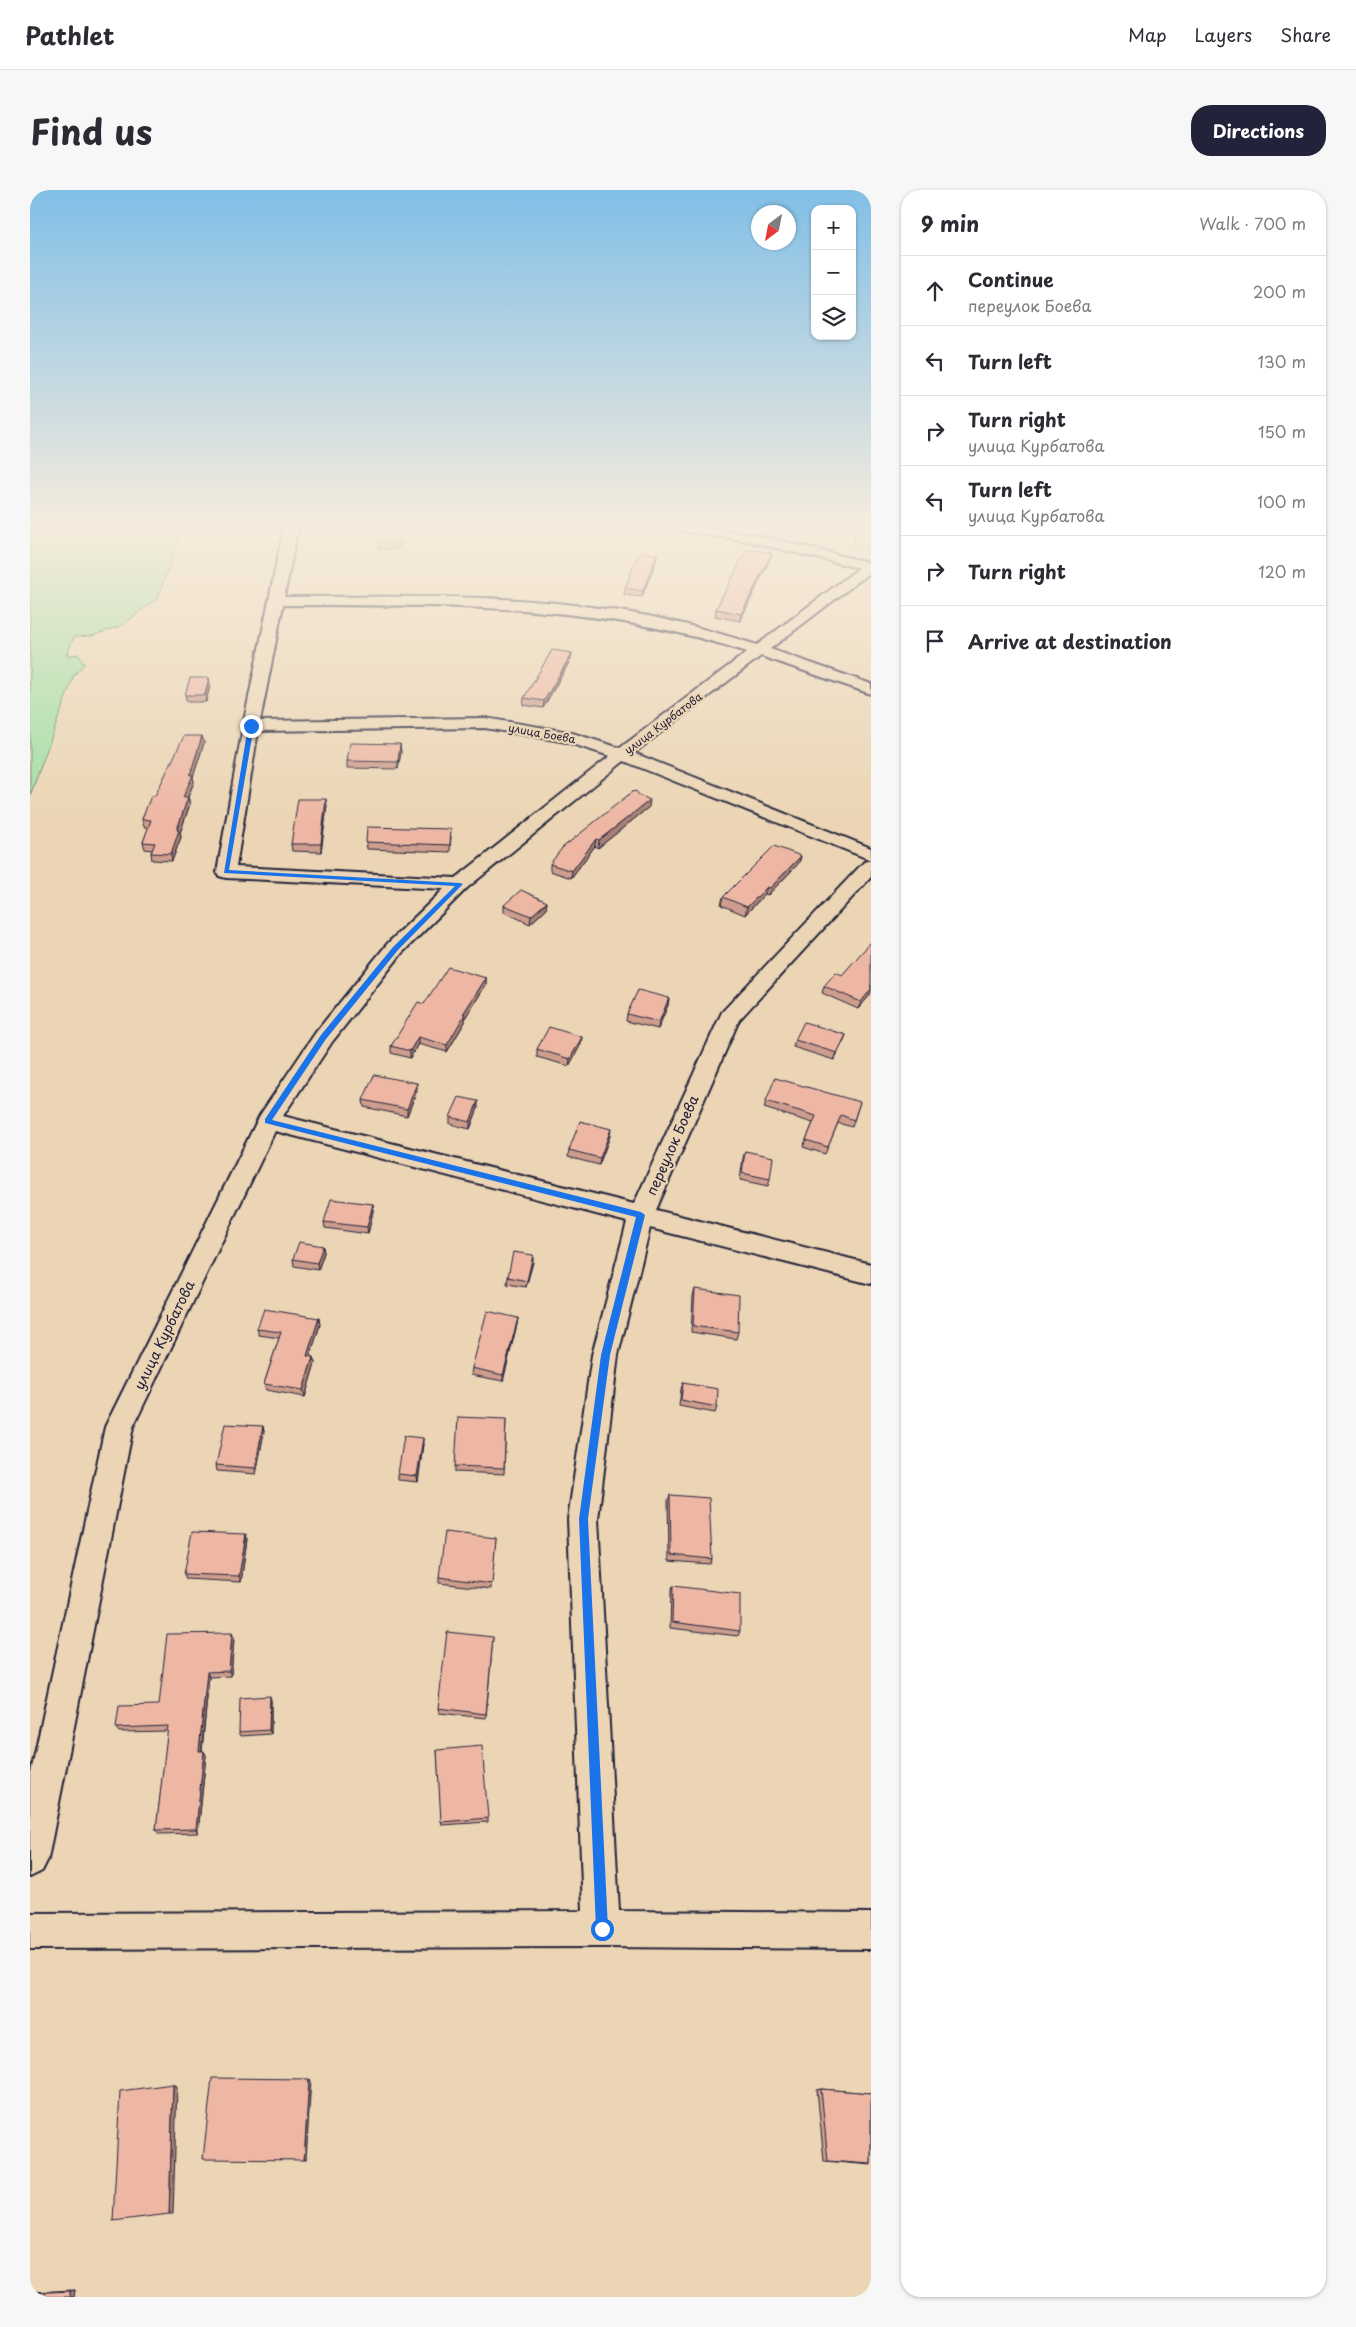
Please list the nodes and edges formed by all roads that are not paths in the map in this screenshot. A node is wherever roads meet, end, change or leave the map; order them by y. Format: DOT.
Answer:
graph roads {
  1 [pos="270,625"];
  2 [pos="669,625"];
  3 [pos="789,625"];
  4 [pos="758,650"];
  5 [pos="871,688"];
  6 [pos="251,726"];
  7 [pos="622,754"];
  8 [pos="871,854"];
  9 [pos="871,866"];
  10 [pos="460,884"];
  11 [pos="268,1121"];
  12 [pos="641,1215"];
  13 [pos="871,1274"];
  14 [pos="30,1859"];
  15 [pos="602,1929"];
  16 [pos="30,1931"];
  17 [pos="871,1931"];
  1 -- 6 [label="street"];
  2 -- 4 [label="street"];
  3 -- 4 [label="street, улица Курбатова"];
  4 -- 5 [label="street"];
  4 -- 7 [label="street, улица Курбатова"];
  6 -- 7 [label="street, улица Боева"];
  6 -- 10 [label="street"];
  7 -- 8 [label="street, улица Боева"];
  7 -- 10 [label="street, улица Курбатова"];
  9 -- 12 [label="street, переулок Боева"];
  10 -- 11 [label="street, улица Курбатова"];
  11 -- 12 [label="street"];
  11 -- 14 [label="street, улица Курбатова"];
  12 -- 13 [label="street"];
  12 -- 15 [label="street, переулок Боева"];
  15 -- 16 [label="street"];
  15 -- 17 [label="street"];
}
